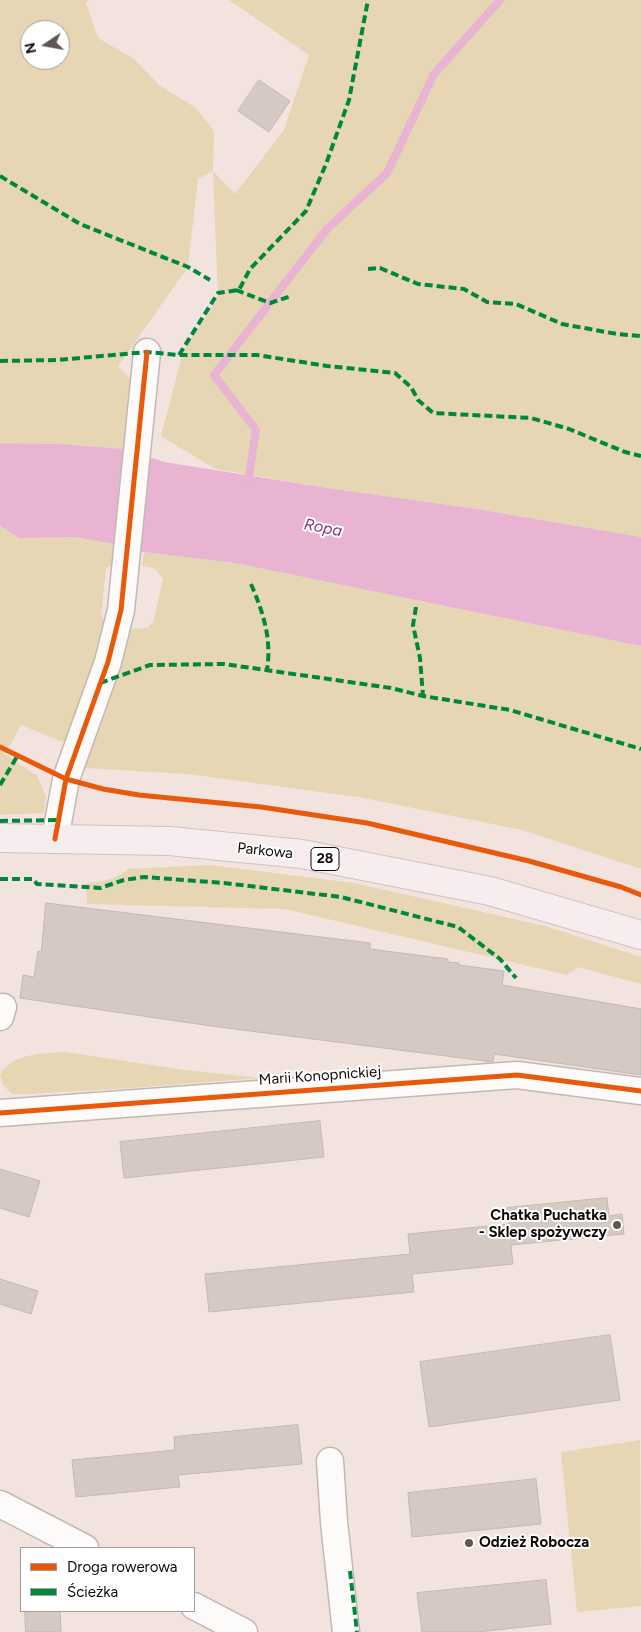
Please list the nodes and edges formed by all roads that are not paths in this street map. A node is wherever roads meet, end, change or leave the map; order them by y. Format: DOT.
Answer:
graph roads {
  1 [pos="147,352"];
  2 [pos="0,838"];
  3 [pos="55,839"];
  4 [pos="641,935"];
  5 [pos="641,1091"];
  6 [pos="0,1113"];
  7 [pos="330,1461"];
  8 [pos="0,1504"];
  9 [pos="83,1547"];
  10 [pos="195,1607"];
  11 [pos="244,1632"];
  12 [pos="346,1632"];
  1 -- 3 [label="street"];
  2 -- 3 [label="main road, Parkowa / 28"];
  3 -- 4 [label="main road, Parkowa / 28"];
  5 -- 6 [label="street, Marii Konopnickiej"];
  7 -- 12 [label="street"];
  8 -- 9 [label="street"];
  10 -- 11 [label="street"];
}
